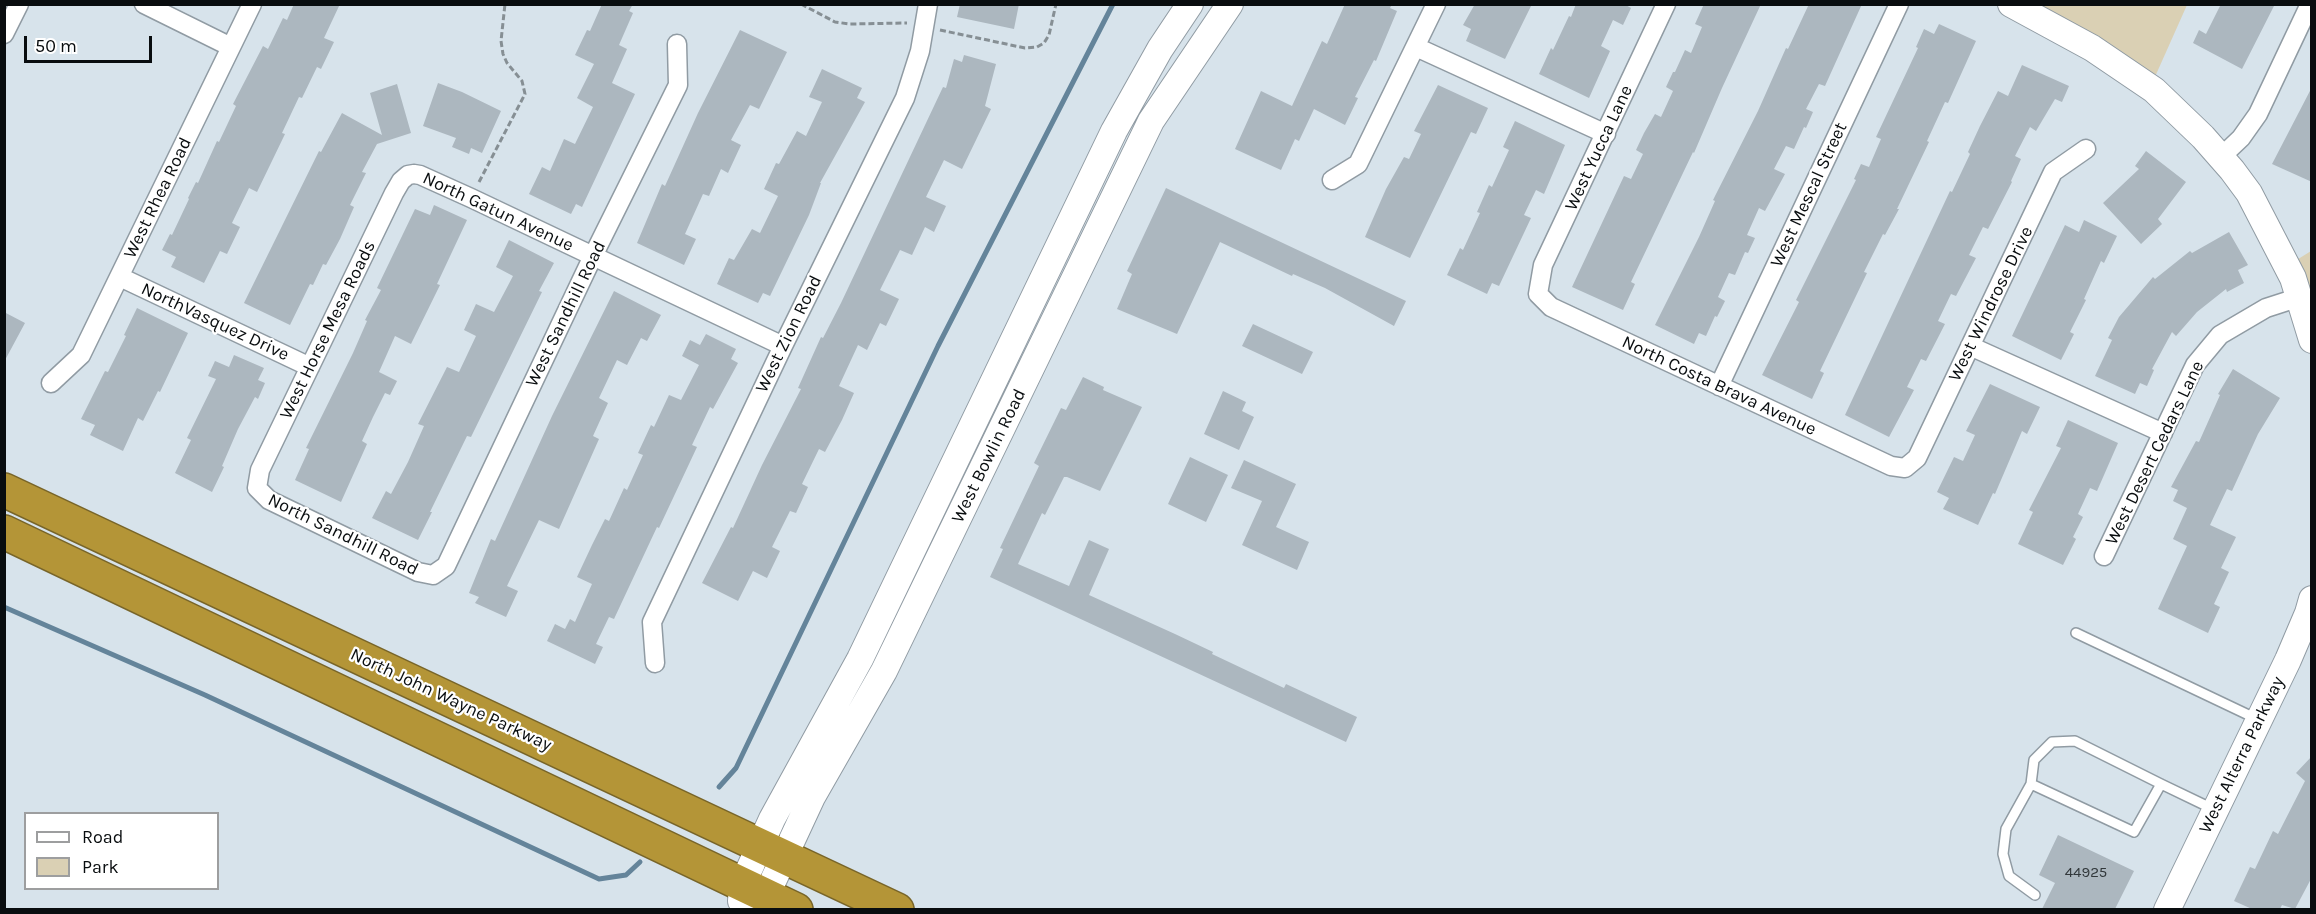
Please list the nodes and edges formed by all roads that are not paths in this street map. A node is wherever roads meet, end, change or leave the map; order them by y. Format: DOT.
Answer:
graph roads {
  1 [pos="19,4"];
  2 [pos="144,4"];
  3 [pos="252,4"];
  4 [pos="928,4"];
  5 [pos="1190,4"];
  6 [pos="1230,4"];
  7 [pos="1436,4"];
  8 [pos="1666,4"];
  9 [pos="1899,4"];
  10 [pos="2011,4"];
  11 [pos="2310,4"];
  12 [pos="4,34"];
  13 [pos="677,44"];
  14 [pos="231,47"];
  15 [pos="1416,47"];
  16 [pos="1606,134"];
  17 [pos="2086,149"];
  18 [pos="2221,157"];
  19 [pos="408,175"];
  20 [pos="1332,180"];
  21 [pos="593,256"];
  22 [pos="120,277"];
  23 [pos="1538,294"];
  24 [pos="2300,297"];
  25 [pos="2312,340"];
  26 [pos="783,346"];
  27 [pos="1970,346"];
  28 [pos="310,367"];
  29 [pos="51,383"];
  30 [pos="1719,386"];
  31 [pos="2163,433"];
  32 [pos="1905,468"];
  33 [pos="257,488"];
  34 [pos="4,490"];
  35 [pos="4,532"];
  36 [pos="2104,556"];
  37 [pos="433,575"];
  38 [pos="2312,599"];
  39 [pos="2076,633"];
  40 [pos="655,663"];
  41 [pos="2259,720"];
  42 [pos="2031,784"];
  43 [pos="2161,784"];
  44 [pos="2215,811"];
  45 [pos="773,850"];
  46 [pos="2035,895"];
  47 [pos="750,900"];
  48 [pos="796,909"];
  49 [pos="897,909"];
  50 [pos="2167,909"];
  1 -- 12 [label="street"];
  2 -- 14 [label="street"];
  3 -- 14 [label="street, West Rhea Road"];
  4 -- 26 [label="street, West Zion Road"];
  5 -- 45 [label="street, West Bowlin Road"];
  6 -- 45 [label="street, West Bowlin Road"];
  7 -- 15 [label="street"];
  8 -- 16 [label="street, West Yucca Lane"];
  9 -- 30 [label="street, West Mescal Street"];
  10 -- 18 [label="street"];
  11 -- 18 [label="street"];
  13 -- 21 [label="street, West Sandhill Road"];
  14 -- 22 [label="street, West Rhea Road"];
  15 -- 16 [label="street"];
  15 -- 20 [label="street"];
  16 -- 23 [label="street, West Yucca Lane"];
  17 -- 27 [label="street, West Windrose Drive"];
  18 -- 24 [label="street"];
  19 -- 21 [label="street, North Gatun Avenue"];
  19 -- 28 [label="street, West Horse Mesa Roads"];
  21 -- 26 [label="street, North Gatun Avenue"];
  21 -- 37 [label="street, West Sandhill Road"];
  22 -- 28 [label="street, NorthVasquez Drive"];
  22 -- 29 [label="street, West Rhea Road"];
  23 -- 30 [label="street, North Costa Brava Avenue"];
  24 -- 25 [label="street"];
  24 -- 31 [label="street, West Desert Cedars Lane"];
  26 -- 40 [label="street, West Zion Road"];
  27 -- 31 [label="street"];
  27 -- 32 [label="street, West Windrose Drive"];
  28 -- 33 [label="street, West Horse Mesa Roads"];
  30 -- 32 [label="street, North Costa Brava Avenue"];
  31 -- 36 [label="street, West Desert Cedars Lane"];
  33 -- 37 [label="street, North Sandhill Road"];
  34 -- 45 [label="highway, North John Wayne Parkway"];
  35 -- 47 [label="highway"];
  38 -- 41 [label="street, West Alterra Parkway"];
  39 -- 41 [label="lane"];
  41 -- 44 [label="street, West Alterra Parkway"];
  42 -- 43 [label="lane"];
  42 -- 43 [label="lane"];
  42 -- 46 [label="lane"];
  43 -- 44 [label="lane"];
  44 -- 50 [label="street, West Alterra Parkway"];
  45 -- 47 [label="street, West Bowlin Road"];
  45 -- 49 [label="highway, North John Wayne Parkway"];
  47 -- 48 [label="highway"];
}
